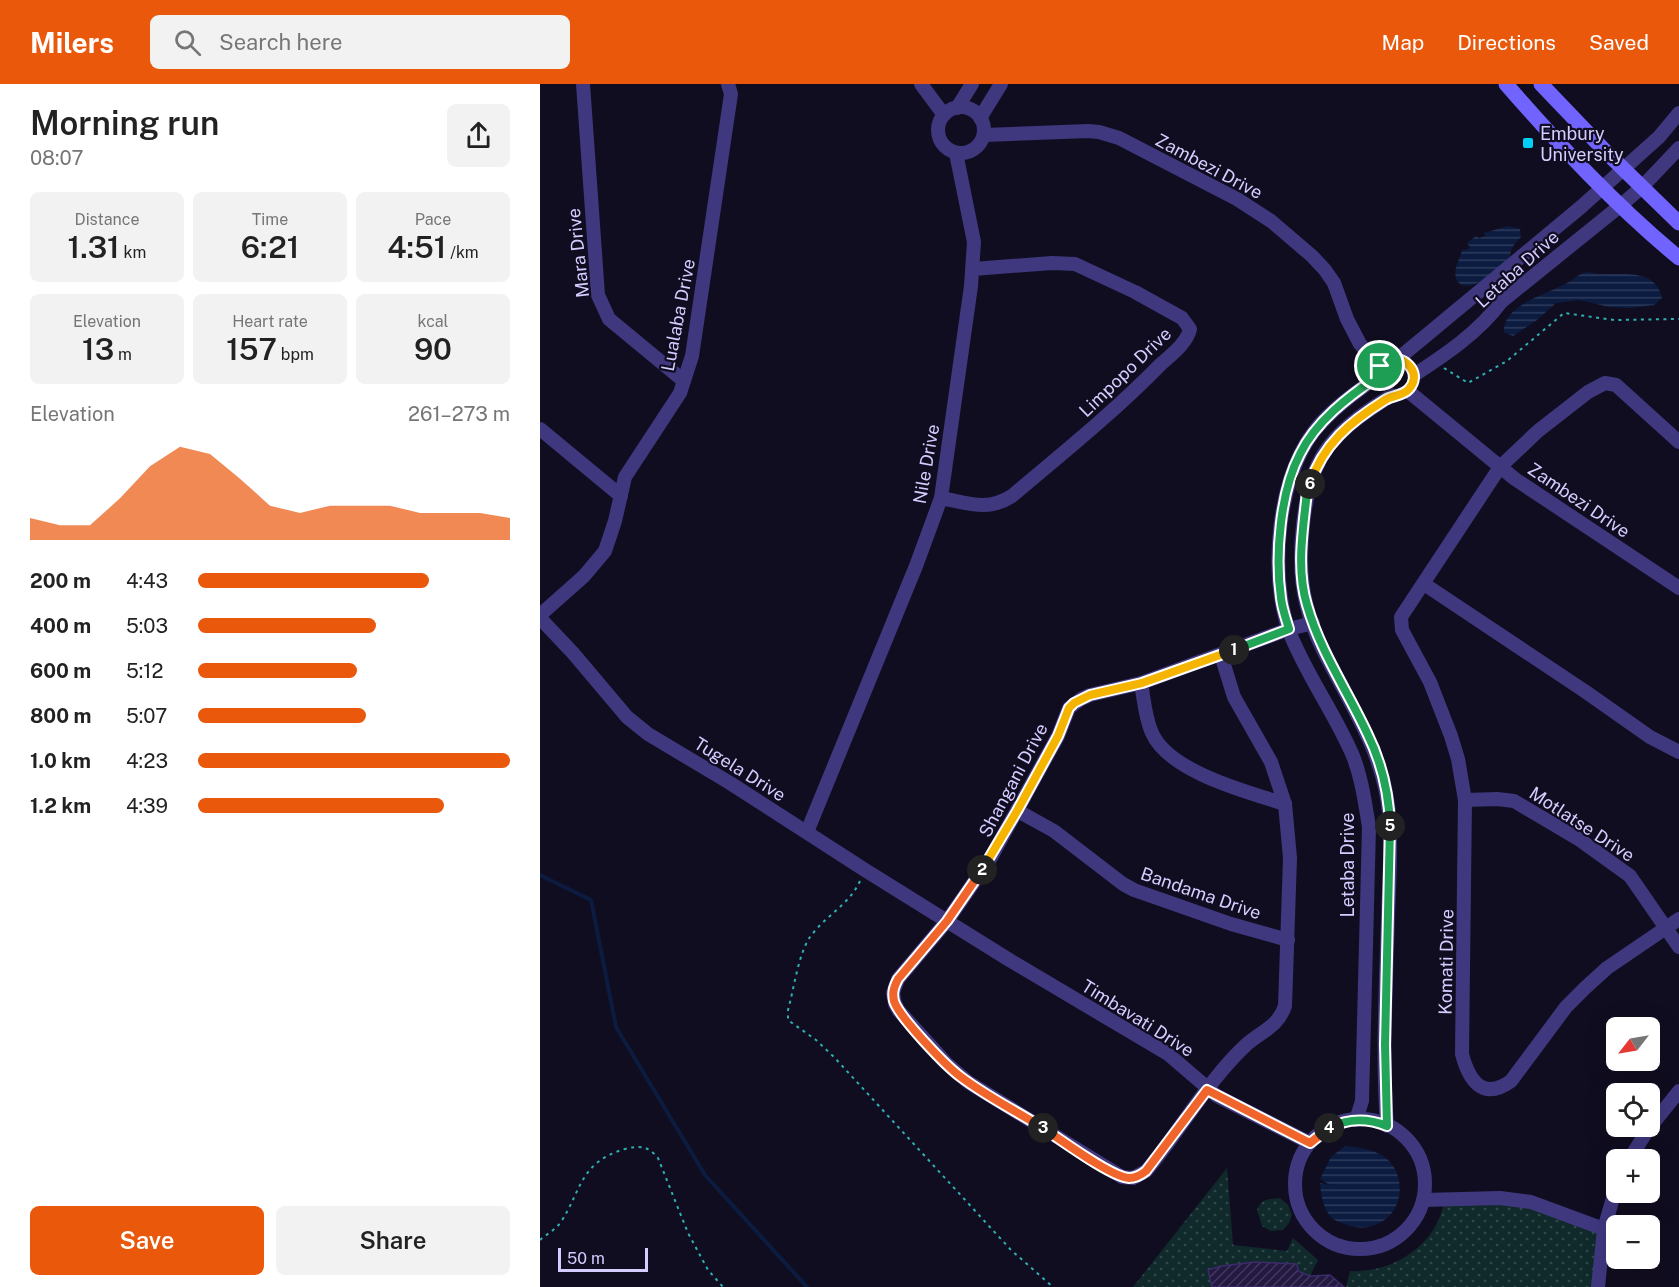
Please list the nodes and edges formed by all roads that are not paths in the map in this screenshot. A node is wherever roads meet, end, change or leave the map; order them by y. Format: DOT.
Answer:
graph roads {
  1 [pos="583,84"];
  2 [pos="728,84"];
  3 [pos="921,84"];
  4 [pos="972,84"];
  5 [pos="1001,84"];
  6 [pos="1506,84"];
  7 [pos="1541,84"];
  8 [pos="957,108"];
  9 [pos="1679,113"];
  10 [pos="944,115"];
  11 [pos="980,118"];
  12 [pos="984,135"];
  13 [pos="1679,148"];
  14 [pos="956,153"];
  15 [pos="1624,170"];
  16 [pos="1642,187"];
  17 [pos="1602,189"];
  18 [pos="1620,206"];
  19 [pos="1679,223"];
  20 [pos="1679,258"];
  21 [pos="973,269"];
  22 [pos="1503,274"];
  23 [pos="1515,290"];
  24 [pos="1430,333"];
  25 [pos="1445,352"];
  26 [pos="1399,358"];
  27 [pos="1379,372"];
  28 [pos="1414,375"];
  29 [pos="684,381"];
  30 [pos="1407,391"];
  31 [pos="1392,395"];
  32 [pos="540,429"];
  33 [pos="1679,442"];
  34 [pos="1500,467"];
  35 [pos="621,496"];
  36 [pos="941,498"];
  37 [pos="1424,584"];
  38 [pos="1679,588"];
  39 [pos="540,617"];
  40 [pos="1312,623"];
  41 [pos="1289,629"];
  42 [pos="1221,655"];
  43 [pos="1142,683"];
  44 [pos="1679,752"];
  45 [pos="1465,801"];
  46 [pos="1285,804"];
  47 [pos="1017,811"];
  48 [pos="807,832"];
  49 [pos="1679,919"];
  50 [pos="947,921"];
  51 [pos="1665,927"];
  52 [pos="1288,940"];
  53 [pos="1679,947"];
  54 [pos="1207,1090"];
  55 [pos="1679,1091"];
  56 [pos="1356,1120"];
  57 [pos="1387,1126"];
  58 [pos="1310,1143"];
  59 [pos="1636,1149"];
  60 [pos="1423,1200"];
  61 [pos="1611,1203"];
  62 [pos="1604,1228"];
  63 [pos="1598,1287"];
  1 -- 29 [label="street, Mara Drive"];
  2 -- 29 [label="street, Lualaba Drive"];
  3 -- 10 [label="street"];
  4 -- 8 [label="street"];
  5 -- 11 [label="street"];
  6 -- 17 [label="main road"];
  7 -- 15 [label="main road"];
  8 -- 10 [label="street"];
  8 -- 11 [label="street"];
  9 -- 15 [label="street, Letaba Drive"];
  10 -- 14 [label="street"];
  11 -- 12 [label="street"];
  12 -- 14 [label="street"];
  12 -- 27 [label="street, Zambezi Drive"];
  13 -- 16 [label="street, Letaba Drive"];
  14 -- 21 [label="street, Nile Drive"];
  15 -- 16 [label="main road"];
  15 -- 17 [label="street, Letaba Drive"];
  16 -- 18 [label="street, Letaba Drive"];
  16 -- 19 [label="main road"];
  17 -- 18 [label="main road"];
  17 -- 22 [label="street, Letaba Drive"];
  18 -- 20 [label="main road"];
  18 -- 23 [label="street, Letaba Drive"];
  21 -- 36 [label="street, Nile Drive"];
  21 -- 36 [label="street, Limpopo Drive"];
  22 -- 23 [label="street"];
  22 -- 24 [label="street, Letaba Drive"];
  23 -- 25 [label="street, Letaba Drive"];
  24 -- 25 [label="street"];
  24 -- 26 [label="street, Letaba Drive"];
  25 -- 28 [label="street, Letaba Drive"];
  26 -- 27 [label="street"];
  26 -- 28 [label="street"];
  27 -- 31 [label="street"];
  27 -- 41 [label="street, Letaba Drive"];
  28 -- 30 [label="street"];
  29 -- 35 [label="street, Lualaba Drive"];
  30 -- 31 [label="street"];
  30 -- 34 [label="street, Zambezi Drive"];
  31 -- 40 [label="street"];
  32 -- 35 [label="street"];
  33 -- 34 [label="street, Komati Drive"];
  34 -- 37 [label="street, Komati Drive"];
  34 -- 38 [label="street, Zambezi Drive"];
  35 -- 39 [label="street, Lualaba Drive"];
  36 -- 48 [label="street, Nile Drive"];
  37 -- 44 [label="street"];
  37 -- 45 [label="street, Komati Drive"];
  39 -- 48 [label="street, Tugela Drive"];
  40 -- 41 [label="street, Shangani Drive"];
  40 -- 57 [label="street"];
  41 -- 42 [label="street, Shangani Drive"];
  41 -- 56 [label="street, Letaba Drive"];
  42 -- 43 [label="street, Shangani Drive"];
  42 -- 46 [label="street"];
  43 -- 46 [label="street"];
  43 -- 47 [label="street, Shangani Drive"];
  45 -- 51 [label="street, Motlatse Drive"];
  45 -- 51 [label="street, Komati Drive"];
  46 -- 52 [label="street"];
  47 -- 50 [label="street, Shangani Drive"];
  47 -- 52 [label="street, Bandama Drive"];
  48 -- 50 [label="street, Tugela Drive"];
  49 -- 51 [label="street, Komati Drive"];
  50 -- 54 [label="street, Timbavati Drive"];
  50 -- 54 [label="street, Shangani Drive"];
  51 -- 53 [label="street, Motlatse Drive"];
  52 -- 54 [label="street"];
  54 -- 58 [label="street, Timbavati Drive"];
  55 -- 59 [label="street"];
  56 -- 57 [label="street"];
  56 -- 58 [label="street"];
  57 -- 60 [label="street"];
  58 -- 60 [label="street"];
  60 -- 62 [label="street"];
  61 -- 62 [label="street"];
  62 -- 63 [label="street"];
}
